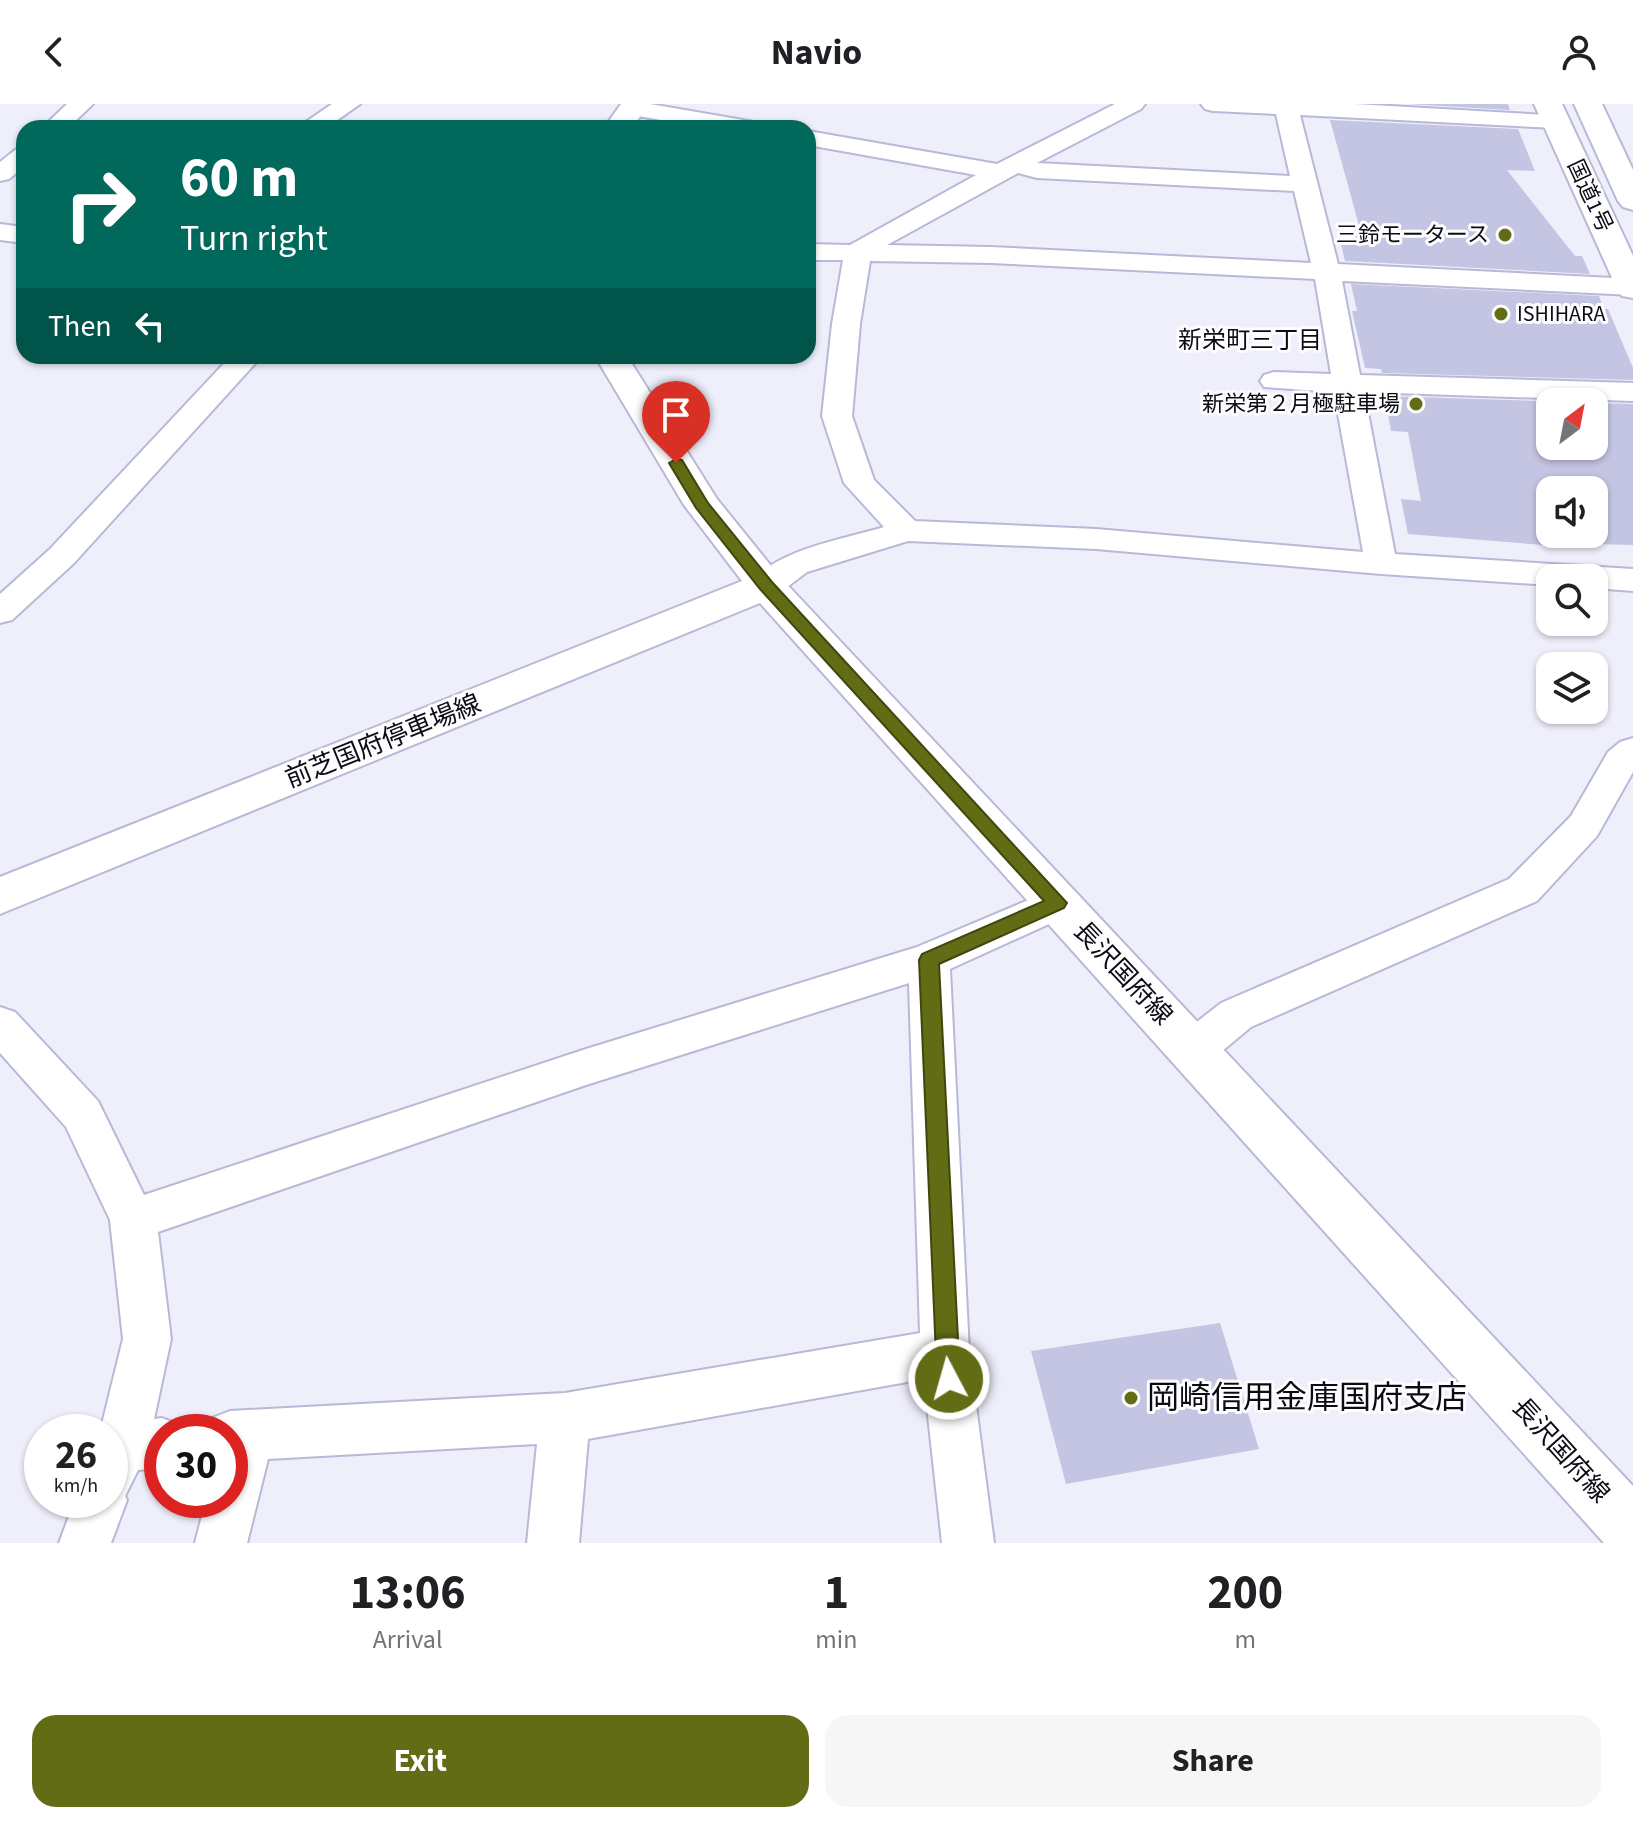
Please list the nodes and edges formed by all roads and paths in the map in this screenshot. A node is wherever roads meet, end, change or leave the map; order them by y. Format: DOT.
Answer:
graph roads {
  1 [pos="81,104"];
  2 [pos="348,104"];
  3 [pos="1133,104"];
  4 [pos="1213,104"];
  5 [pos="1588,104"];
  6 [pos="1286,106"];
  7 [pos="628,113"];
  8 [pos="1552,113"];
  9 [pos="63,120"];
  10 [pos="322,120"];
  11 [pos="684,120"];
  12 [pos="816,139"];
  13 [pos="16,161"];
  14 [pos="1008,168"];
  15 [pos="0,174"];
  16 [pos="1305,184"];
  17 [pos="1633,201"];
  18 [pos="858,251"];
  19 [pos="816,252"];
  20 [pos="1327,273"];
  21 [pos="1633,288"];
  22 [pos="239,364"];
  23 [pos="616,364"];
  24 [pos="1274,381"];
  25 [pos="1348,383"];
  26 [pos="1633,392"];
  27 [pos="906,531"];
  28 [pos="1381,564"];
  29 [pos="1633,580"];
  30 [pos="766,586"];
  31 [pos="0,612"];
  32 [pos="1633,751"];
  33 [pos="0,896"];
  34 [pos="1057,903"];
  35 [pos="929,960"];
  36 [pos="0,1024"];
  37 [pos="1194,1049"];
  38 [pos="133,1220"];
  39 [pos="945,1352"];
  40 [pos="565,1418"];
  41 [pos="248,1436"];
  42 [pos="131,1456"];
  43 [pos="94,1518"];
  44 [pos="225,1518"];
  45 [pos="1633,1530"];
  46 [pos="85,1543"];
  47 [pos="221,1543"];
  48 [pos="553,1543"];
  49 [pos="968,1543"];
  1 -- 9 [label="street"];
  2 -- 10 [label="street"];
  3 -- 14 [label="street"];
  4 -- 6 [label="street"];
  5 -- 17 [label="main road, 国道1号"];
  6 -- 8 [label="street"];
  6 -- 16 [label="street"];
  7 -- 11 [label="street"];
  8 -- 21 [label="main road, 国道1号"];
  12 -- 14 [label="street"];
  13 -- 15 [label="street"];
  14 -- 16 [label="street"];
  14 -- 18 [label="street"];
  16 -- 20 [label="street"];
  18 -- 19 [label="street"];
  18 -- 20 [label="street"];
  18 -- 27 [label="street"];
  20 -- 21 [label="street"];
  20 -- 25 [label="street"];
  22 -- 31 [label="street"];
  23 -- 30 [label="main road, 長沢国府線"];
  24 -- 25 [label="street"];
  25 -- 26 [label="street"];
  25 -- 28 [label="street"];
  27 -- 28 [label="street"];
  27 -- 30 [label="street"];
  28 -- 29 [label="street"];
  30 -- 33 [label="main road, 前芝国府停車場線"];
  30 -- 34 [label="main road, 長沢国府線"];
  32 -- 37 [label="street"];
  34 -- 35 [label="street"];
  34 -- 37 [label="main road, 長沢国府線"];
  35 -- 38 [label="street"];
  35 -- 39 [label="street"];
  36 -- 38 [label="street"];
  37 -- 45 [label="main road, 長沢国府線"];
  38 -- 42 [label="street"];
  39 -- 40 [label="street"];
  39 -- 49 [label="street"];
  40 -- 41 [label="street"];
  40 -- 48 [label="street"];
  43 -- 46 [label="street"];
  44 -- 47 [label="street"];
}
